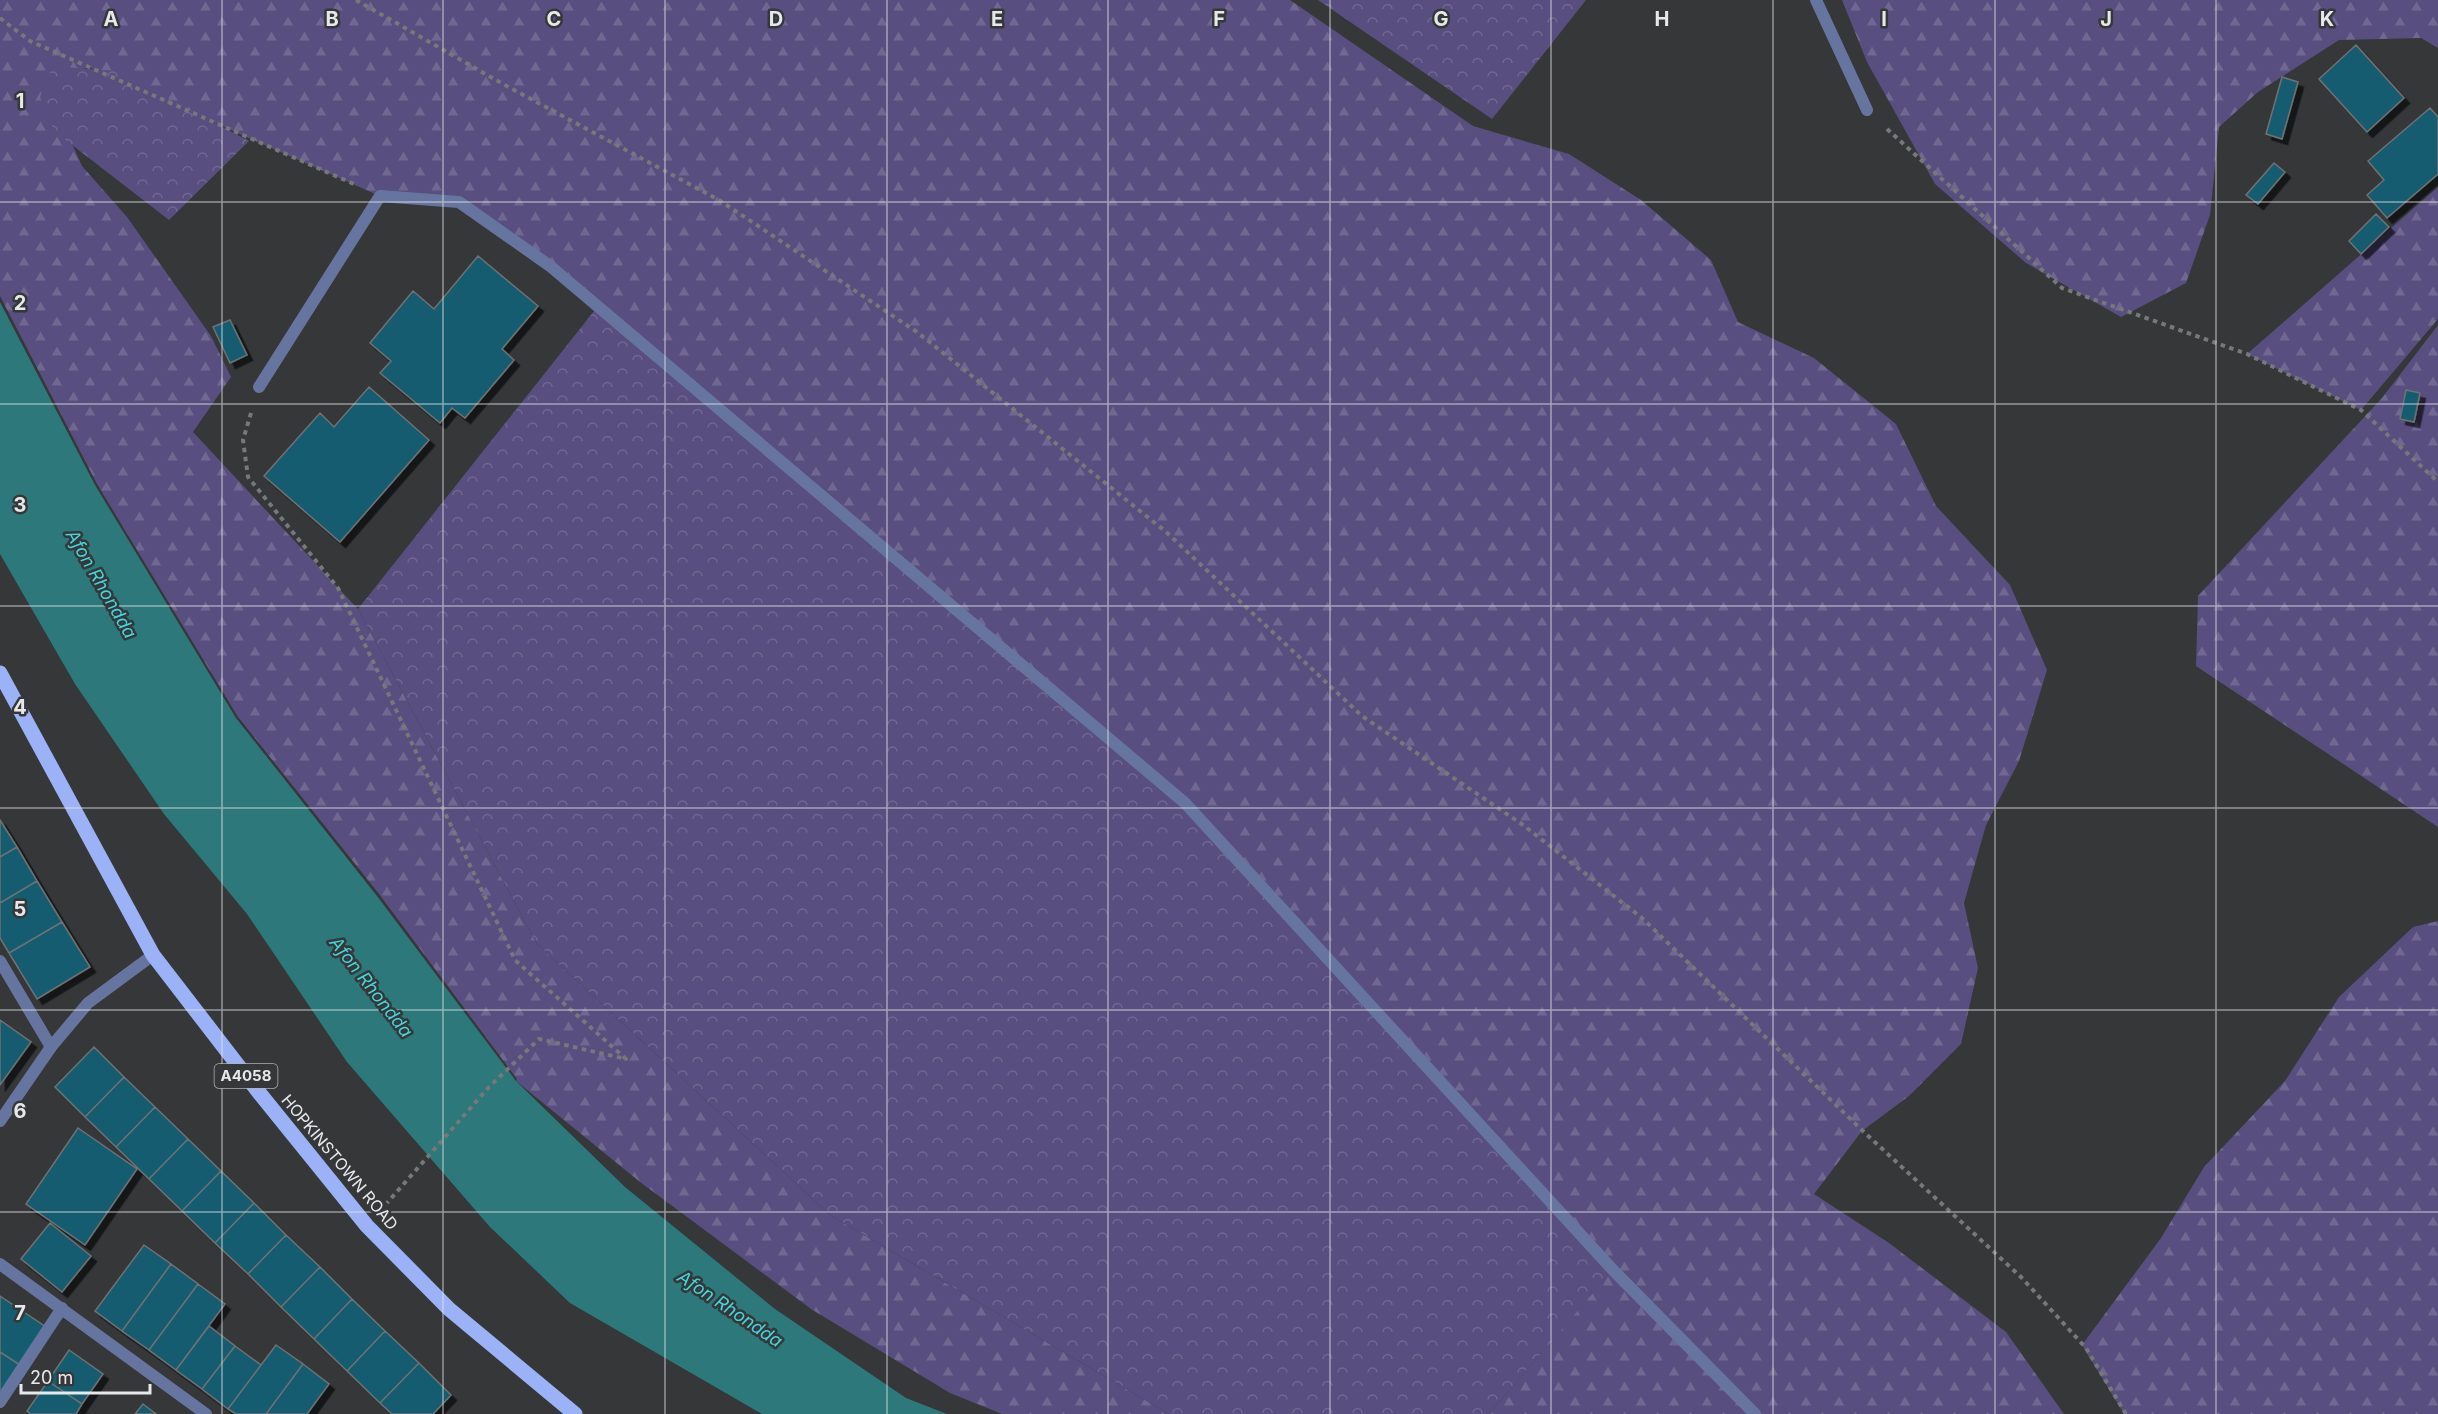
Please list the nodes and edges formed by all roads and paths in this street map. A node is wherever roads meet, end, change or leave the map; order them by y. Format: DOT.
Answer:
graph roads {
  1 [pos="356,0"];
  2 [pos="1816,0"];
  3 [pos="0,18"];
  4 [pos="1867,110"];
  5 [pos="380,196"];
  6 [pos="259,387"];
  7 [pos="2438,482"];
  8 [pos="0,673"];
  9 [pos="153,956"];
  10 [pos="0,961"];
  11 [pos="51,1047"];
  12 [pos="0,1120"];
  13 [pos="409,1175"];
  14 [pos="0,1264"];
  15 [pos="62,1308"];
  16 [pos="0,1402"];
  17 [pos="206,1414"];
  18 [pos="575,1414"];
  19 [pos="1755,1414"];
  20 [pos="2126,1414"];
  1 -- 20 [label="path"];
  2 -- 4 [label="street"];
  3 -- 5 [label="path"];
  4 -- 7 [label="path"];
  5 -- 6 [label="street"];
  5 -- 19 [label="street"];
  6 -- 13 [label="path"];
  8 -- 9 [label="main road, HOPKINSTOWN ROAD / A4058"];
  9 -- 11 [label="street"];
  9 -- 18 [label="main road, HOPKINSTOWN ROAD / A4058"];
  10 -- 11 [label="street"];
  11 -- 12 [label="street"];
  14 -- 15 [label="street"];
  15 -- 16 [label="street"];
  15 -- 17 [label="street"];
}
